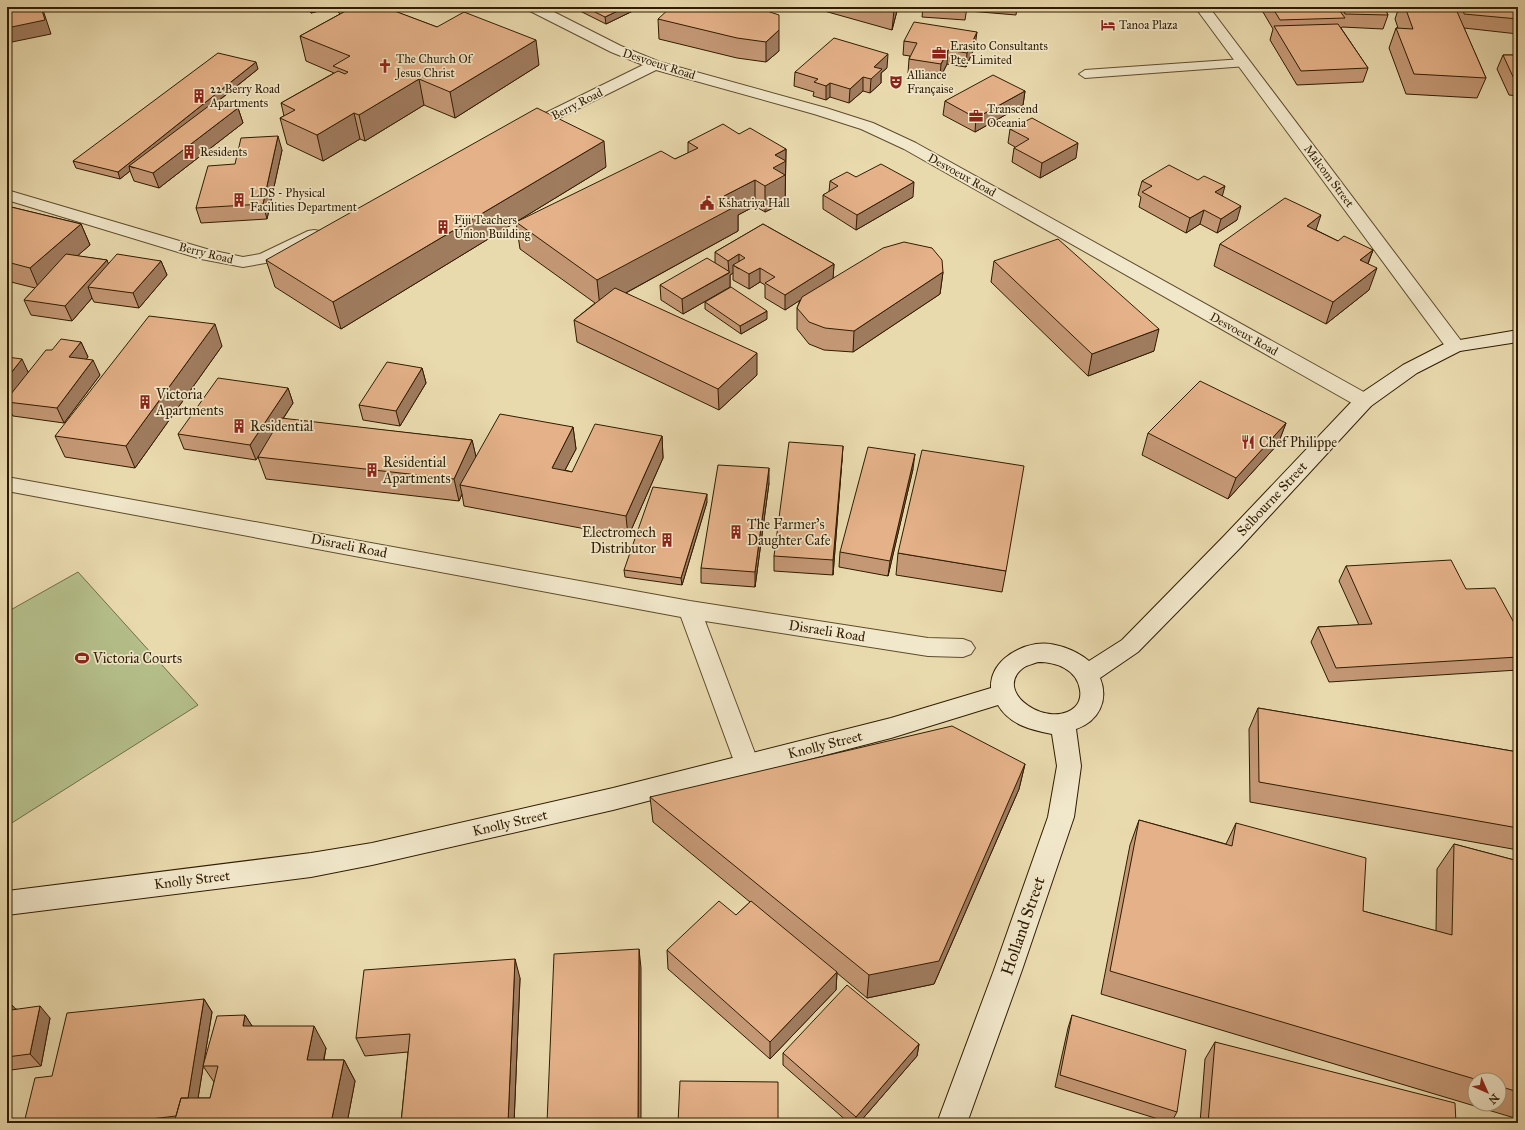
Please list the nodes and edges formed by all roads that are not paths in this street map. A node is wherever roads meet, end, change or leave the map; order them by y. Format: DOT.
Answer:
graph roads {
  1 [pos="533,7"];
  2 [pos="1202,7"];
  3 [pos="1244,63"];
  4 [pos="655,64"];
  5 [pos="1085,74"];
  6 [pos="512,136"];
  7 [pos="7,195"];
  8 [pos="326,229"];
  9 [pos="1518,336"];
  10 [pos="1455,346"];
  11 [pos="1364,402"];
  12 [pos="7,484"];
  13 [pos="690,610"];
  14 [pos="963,648"];
  15 [pos="1087,674"];
  16 [pos="1004,694"];
  17 [pos="1063,724"];
  18 [pos="747,764"];
  19 [pos="7,903"];
  20 [pos="957,1122"];
  1 -- 4 [label="street, Desvoeux Road"];
  2 -- 3 [label="street, Malcom Street"];
  3 -- 5 [label="lane"];
  3 -- 10 [label="street, Malcom Street"];
  4 -- 6 [label="street, Berry Road"];
  4 -- 11 [label="street, Desvoeux Road"];
  7 -- 8 [label="street, Berry Road"];
  9 -- 10 [label="street, Selbourne Street"];
  10 -- 11 [label="street, Selbourne Street"];
  11 -- 15 [label="street, Selbourne Street"];
  12 -- 13 [label="street, Disraeli Road"];
  13 -- 14 [label="street, Disraeli Road"];
  13 -- 18 [label="street"];
  15 -- 16 [label="street"];
  15 -- 17 [label="street"];
  16 -- 17 [label="street"];
  16 -- 18 [label="street, Knolly Street"];
  17 -- 20 [label="street, Holland Street"];
  18 -- 19 [label="street, Knolly Street"];
}
